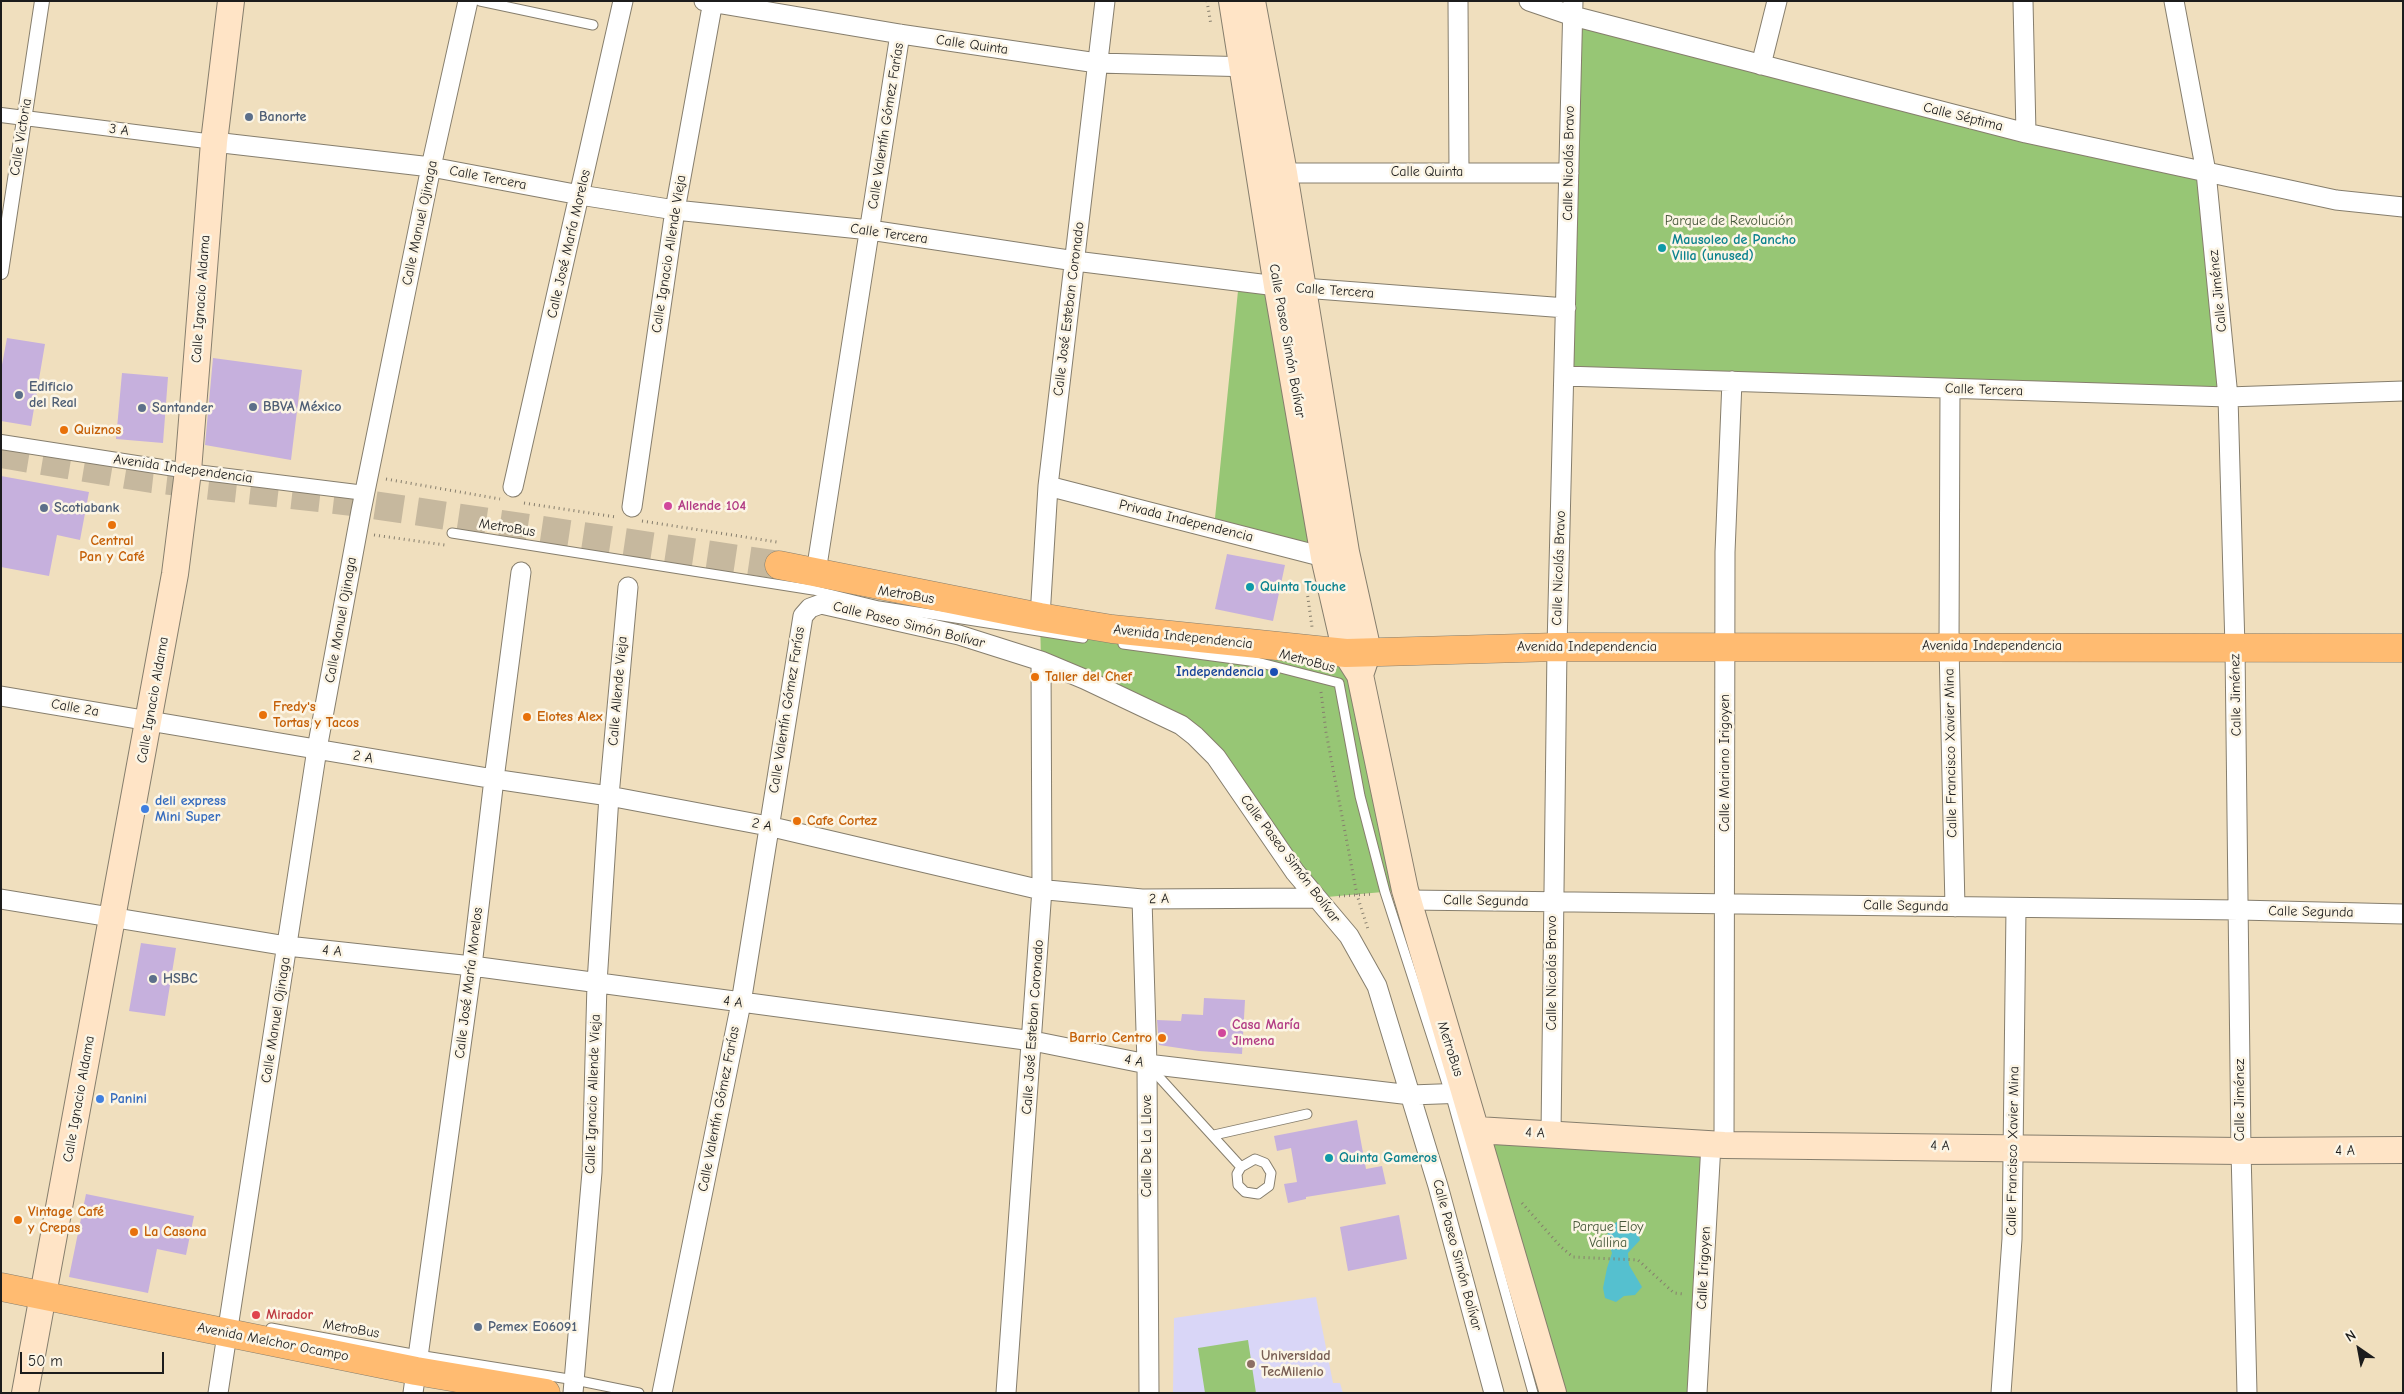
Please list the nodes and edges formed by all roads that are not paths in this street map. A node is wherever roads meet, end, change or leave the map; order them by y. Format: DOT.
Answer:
graph roads {
  1 [pos="42,1"];
  2 [pos="231,1"];
  3 [pos="468,1"];
  4 [pos="480,1"];
  5 [pos="623,1"];
  6 [pos="1105,1"];
  7 [pos="1232,1"];
  8 [pos="1252,1"];
  9 [pos="1458,1"];
  10 [pos="1529,1"];
  11 [pos="1777,1"];
  12 [pos="2023,1"];
  13 [pos="2174,1"];
  14 [pos="710,2"];
  15 [pos="1573,8"];
  16 [pos="593,25"];
  17 [pos="900,34"];
  18 [pos="1097,62"];
  19 [pos="1761,65"];
  20 [pos="1253,67"];
  21 [pos="1,115"];
  22 [pos="24,118"];
  23 [pos="2026,133"];
  24 [pos="214,142"];
  25 [pos="431,167"];
  26 [pos="1459,172"];
  27 [pos="2206,172"];
  28 [pos="1272,173"];
  29 [pos="1569,173"];
  30 [pos="580,195"];
  31 [pos="2403,207"];
  32 [pos="675,210"];
  33 [pos="870,230"];
  34 [pos="1076,261"];
  35 [pos="1,272"];
  36 [pos="1290,287"];
  37 [pos="1566,308"];
  38 [pos="1564,376"];
  39 [pos="1732,381"];
  40 [pos="1950,390"];
  41 [pos="2403,391"];
  42 [pos="2228,397"];
  43 [pos="1,442"];
  44 [pos="188,471"];
  45 [pos="367,484"];
  46 [pos="1048,486"];
  47 [pos="514,497"];
  48 [pos="631,515"];
  49 [pos="452,533"];
  50 [pos="780,554"];
  51 [pos="1324,557"];
  52 [pos="522,572"];
  53 [pos="816,572"];
  54 [pos="628,587"];
  55 [pos="802,616"];
  56 [pos="1040,618"];
  57 [pos="1096,640"];
  58 [pos="1115,642"];
  59 [pos="1949,646"];
  60 [pos="1557,647"];
  61 [pos="1724,647"];
  62 [pos="2235,648"];
  63 [pos="2403,648"];
  64 [pos="1358,660"];
  65 [pos="1041,661"];
  66 [pos="2,698"];
  67 [pos="142,735"];
  68 [pos="317,749"];
  69 [pos="494,779"];
  70 [pos="609,796"];
  71 [pos="768,826"];
  72 [pos="1042,890"];
  73 [pos="1397,896"];
  74 [pos="1316,898"];
  75 [pos="1,899"];
  76 [pos="1142,899"];
  77 [pos="1552,902"];
  78 [pos="1726,904"];
  79 [pos="1955,907"];
  80 [pos="2016,908"];
  81 [pos="2239,910"];
  82 [pos="2403,914"];
  83 [pos="112,918"];
  84 [pos="287,946"];
  85 [pos="472,966"];
  86 [pos="596,983"];
  87 [pos="741,1003"];
  88 [pos="1033,1041"];
  89 [pos="1147,1064"];
  90 [pos="1458,1093"];
  91 [pos="1411,1095"];
  92 [pos="1307,1114"];
  93 [pos="1477,1130"];
  94 [pos="1551,1134"];
  95 [pos="1214,1135"];
  96 [pos="1717,1144"];
  97 [pos="2014,1147"];
  98 [pos="2403,1150"];
  99 [pos="2241,1151"];
  100 [pos="1242,1167"];
  101 [pos="45,1286"];
  102 [pos="1,1287"];
  103 [pos="229,1323"];
  104 [pos="258,1325"];
  105 [pos="416,1373"];
  106 [pos="574,1386"];
  107 [pos="25,1393"];
  108 [pos="218,1393"];
  109 [pos="546,1393"];
  110 [pos="639,1393"];
  111 [pos="662,1393"];
  112 [pos="1006,1393"];
  113 [pos="1149,1393"];
  114 [pos="1494,1393"];
  115 [pos="1533,1393"];
  116 [pos="1553,1393"];
  117 [pos="1697,1393"];
  118 [pos="2001,1393"];
  119 [pos="2248,1393"];
  1 -- 22 [label="street, Calle Victoria"];
  2 -- 24 [label="main road, Calle Ignacio Aldama"];
  3 -- 25 [label="street, Calle Manuel Ojinaga"];
  4 -- 16 [label="lane"];
  5 -- 30 [label="street, Calle José María Morelos"];
  6 -- 18 [label="street, Calle José Esteban Coronado"];
  7 -- 20 [label="main road, Calle Paseo Simón Bolívar"];
  8 -- 20 [label="main road, Calle Paseo Simón Bolívar"];
  9 -- 26 [label="street"];
  10 -- 15 [label="street, Calle Séptima"];
  11 -- 19 [label="street"];
  12 -- 23 [label="street"];
  13 -- 27 [label="street, Calle Jiménez"];
  14 -- 17 [label="street, Calle Quinta"];
  14 -- 32 [label="street, Calle Ignacio Allende Vieja"];
  15 -- 19 [label="street, Calle Séptima"];
  15 -- 29 [label="street, Calle Nicolás Bravo"];
  17 -- 18 [label="street, Calle Quinta"];
  17 -- 33 [label="street, Calle Valentín Gómez Farías"];
  18 -- 20 [label="street, Calle Quinta"];
  18 -- 34 [label="street, Calle José Esteban Coronado"];
  19 -- 23 [label="street, Calle Séptima"];
  20 -- 28 [label="main road, Calle Paseo Simón Bolívar"];
  21 -- 22 [label="street"];
  22 -- 24 [label="street, 3 A"];
  22 -- 35 [label="street, Calle Victoria"];
  23 -- 27 [label="street, Calle Séptima"];
  24 -- 25 [label="street, Calle Tercera"];
  24 -- 44 [label="main road, Calle Ignacio Aldama"];
  25 -- 30 [label="street, Calle Tercera"];
  25 -- 45 [label="street, Calle Manuel Ojinaga"];
  26 -- 28 [label="street, Calle Quinta"];
  26 -- 29 [label="street, Calle Quinta"];
  27 -- 31 [label="street, Calle Séptima"];
  27 -- 42 [label="street, Calle Jiménez"];
  28 -- 36 [label="main road, Calle Paseo Simón Bolívar"];
  29 -- 37 [label="street, Calle Nicolás Bravo"];
  30 -- 32 [label="street, Calle Tercera"];
  30 -- 47 [label="street, Calle José María Morelos"];
  32 -- 33 [label="street, Calle Tercera"];
  32 -- 48 [label="street, Calle Ignacio Allende Vieja"];
  33 -- 34 [label="street, Calle Tercera"];
  33 -- 53 [label="street, Calle Valentín Gómez Farías"];
  34 -- 36 [label="street, Calle Tercera"];
  34 -- 46 [label="street, Calle José Esteban Coronado"];
  36 -- 37 [label="street, Calle Tercera"];
  36 -- 51 [label="main road, Calle Paseo Simón Bolívar"];
  36 -- 64 [label="main road, Calle Paseo Simón Bolívar"];
  37 -- 38 [label="street, Calle Nicolás Bravo"];
  38 -- 39 [label="street, Calle Tercera"];
  38 -- 60 [label="street, Calle Nicolás Bravo"];
  39 -- 40 [label="street, Calle Tercera"];
  39 -- 61 [label="street, Calle Mariano Irigoyen"];
  40 -- 42 [label="street, Calle Tercera"];
  40 -- 59 [label="street, Calle Francisco Xavier Mina"];
  41 -- 42 [label="street, Calle Tercera"];
  42 -- 62 [label="street, Calle Jiménez"];
  43 -- 44 [label="street, Avenida Independencia"];
  44 -- 45 [label="street, Avenida Independencia"];
  44 -- 67 [label="main road, Calle Ignacio Aldama"];
  45 -- 68 [label="street, Calle Manuel Ojinaga"];
  46 -- 51 [label="street, Privada Independencia"];
  46 -- 56 [label="street, Calle José Esteban Coronado"];
  49 -- 57 [label="lane, MetroBus"];
  50 -- 53 [label="main road, Avenida Independencia"];
  51 -- 64 [label="main road, Calle Paseo Simón Bolívar"];
  52 -- 69 [label="street, Calle José María Morelos"];
  53 -- 56 [label="main road, Avenida Independencia"];
  54 -- 70 [label="street, Calle Allende Vieja"];
  55 -- 65 [label="street, Calle Paseo Simón Bolívar"];
  55 -- 71 [label="street, Calle Valentín Gómez Farías"];
  56 -- 64 [label="main road, Avenida Independencia"];
  58 -- 73 [label="lane, MetroBus"];
  59 -- 61 [label="main road, Avenida Independencia"];
  59 -- 62 [label="main road, Avenida Independencia"];
  59 -- 79 [label="street, Calle Francisco Xavier Mina"];
  60 -- 61 [label="main road, Avenida Independencia"];
  60 -- 64 [label="main road, Avenida Independencia"];
  60 -- 77 [label="street, Calle Nicolás Bravo"];
  61 -- 78 [label="street, Calle Mariano Irigoyen"];
  62 -- 63 [label="main road, Avenida Independencia"];
  62 -- 81 [label="street, Calle Jiménez"];
  64 -- 73 [label="main road, Calle Paseo Simón Bolívar"];
  65 -- 72 [label="street, Calle José Esteban Coronado"];
  65 -- 74 [label="street, Calle Paseo Simón Bolívar"];
  66 -- 67 [label="street, Calle 2a"];
  67 -- 68 [label="street, 2 A"];
  67 -- 83 [label="main road, Calle Ignacio Aldama"];
  68 -- 69 [label="street, 2 A"];
  68 -- 84 [label="street, Calle Manuel Ojinaga"];
  69 -- 70 [label="street, 2 A"];
  69 -- 85 [label="street, Calle José María Morelos"];
  70 -- 71 [label="street, 2 A"];
  70 -- 86 [label="street, Calle Ignacio Allende Vieja"];
  71 -- 72 [label="street, 2 A"];
  71 -- 87 [label="street, Calle Valentín Gómez Farías"];
  72 -- 76 [label="street, 2 A"];
  72 -- 88 [label="street, Calle José Esteban Coronado"];
  73 -- 77 [label="street, Calle Segunda"];
  73 -- 90 [label="main road, Calle Paseo Simón Bolívar"];
  74 -- 76 [label="street, 2 A"];
  74 -- 91 [label="street, Calle Paseo Simón Bolívar"];
  75 -- 83 [label="street, 4 A"];
  76 -- 89 [label="street, Calle De La Llave"];
  77 -- 78 [label="street, Calle Segunda"];
  77 -- 94 [label="street, Calle Nicolás Bravo"];
  78 -- 79 [label="street, Calle Segunda"];
  78 -- 96 [label="street, Calle Mariano Irigoyen"];
  79 -- 80 [label="street, Calle Segunda"];
  80 -- 81 [label="street, Calle Segunda"];
  80 -- 97 [label="street, Calle Francisco Xavier Mina"];
  81 -- 82 [label="street, Calle Segunda"];
  81 -- 99 [label="street, Calle Jiménez"];
  83 -- 84 [label="street, 4 A"];
  83 -- 101 [label="main road, Calle Ignacio Aldama"];
  84 -- 85 [label="street, 4 A"];
  84 -- 103 [label="street, Calle Manuel Ojinaga"];
  85 -- 86 [label="street, 4 A"];
  85 -- 105 [label="street, Calle José María Morelos"];
  86 -- 87 [label="street, 4 A"];
  86 -- 106 [label="street, Calle Ignacio Allende Vieja"];
  87 -- 88 [label="street, 4 A"];
  87 -- 111 [label="street, Calle Valentín Gómez Farías"];
  88 -- 89 [label="street, 4 A"];
  88 -- 112 [label="street, Calle José Esteban Coronado"];
  89 -- 91 [label="street, 4 A"];
  89 -- 95 [label="lane"];
  89 -- 113 [label="street, Calle De La Llave"];
  90 -- 91 [label="street, 4 A"];
  90 -- 93 [label="main road, Calle Paseo Simón Bolívar"];
  90 -- 115 [label="lane, MetroBus"];
  91 -- 114 [label="street, Calle Paseo Simón Bolívar"];
  92 -- 95 [label="lane"];
  93 -- 94 [label="main road, 4 A"];
  93 -- 116 [label="main road, Calle Paseo Simón Bolívar"];
  94 -- 96 [label="main road, 4 A"];
  95 -- 100 [label="lane"];
  96 -- 97 [label="main road, 4 A"];
  96 -- 117 [label="street, Calle Irigoyen"];
  97 -- 99 [label="main road, 4 A"];
  97 -- 118 [label="street, Calle Francisco Xavier Mina"];
  98 -- 99 [label="main road, 4 A"];
  99 -- 119 [label="street, Calle Jiménez"];
  101 -- 102 [label="main road, Avenida Melchor Ocampo"];
  101 -- 103 [label="main road, Avenida Melchor Ocampo"];
  101 -- 107 [label="main road, Calle Ignacio Aldama"];
  103 -- 105 [label="main road, Avenida Melchor Ocampo"];
  103 -- 108 [label="street, Calle Manuel Ojinaga"];
  104 -- 105 [label="lane, MetroBus"];
  105 -- 106 [label="lane, MetroBus"];
  105 -- 109 [label="main road, Avenida Melchor Ocampo"];
  106 -- 110 [label="lane, MetroBus"];
}
